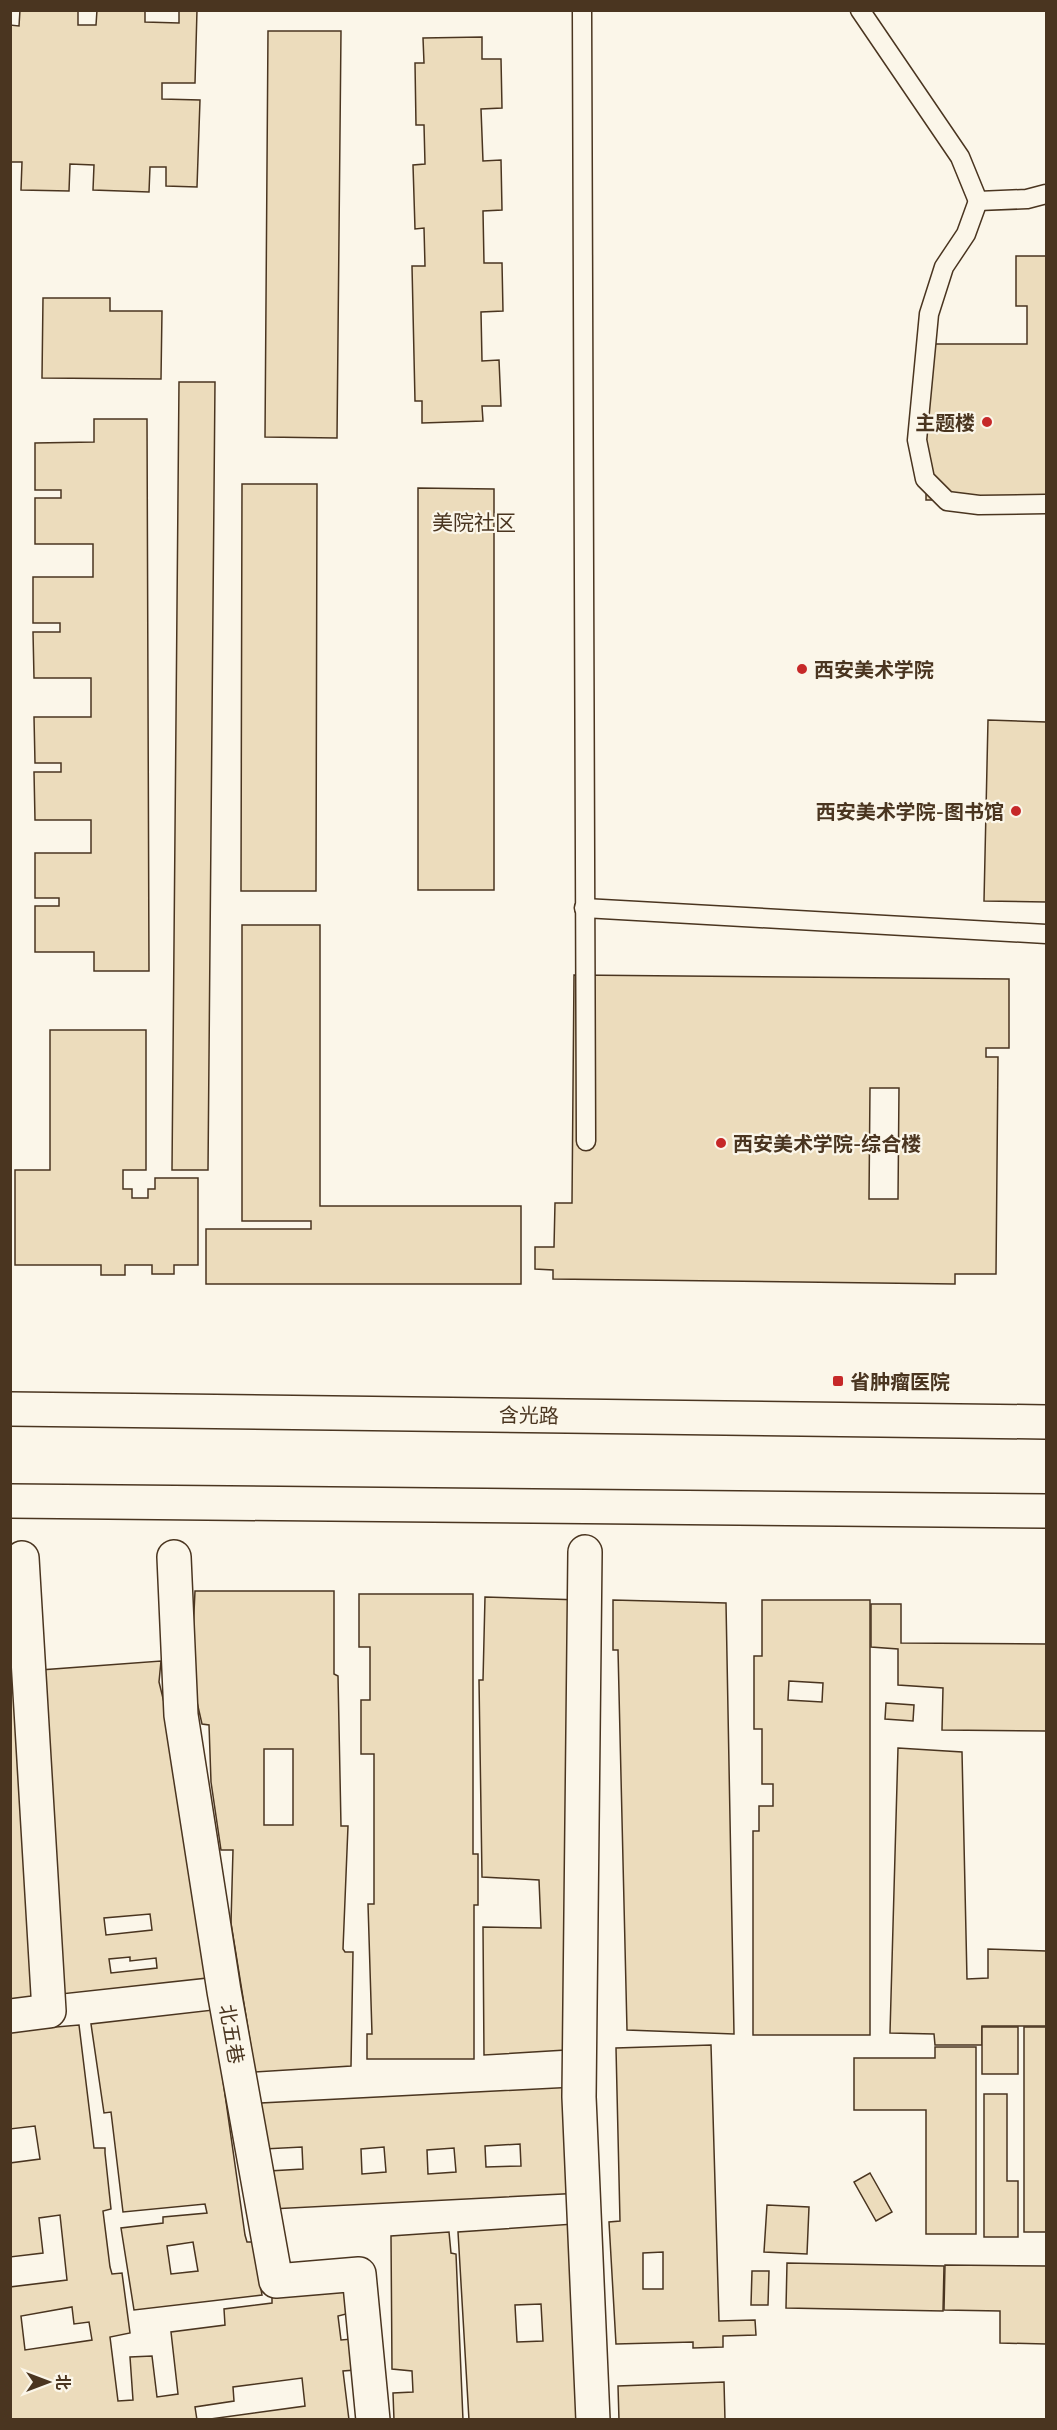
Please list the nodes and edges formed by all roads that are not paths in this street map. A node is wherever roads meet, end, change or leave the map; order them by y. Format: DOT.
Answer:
graph roads {
  1 [pos="582,10"];
  2 [pos="860,10"];
  3 [pos="1047,194"];
  4 [pos="978,201"];
  5 [pos="1047,504"];
  6 [pos="584,909"];
  7 [pos="1047,934"];
  8 [pos="586,1141"];
  9 [pos="10,1408"];
  10 [pos="1047,1422"];
  11 [pos="10,1501"];
  12 [pos="1047,1511"];
  13 [pos="585,1552"];
  14 [pos="174,1557"];
  15 [pos="22,1558"];
  16 [pos="10,2016"];
  17 [pos="373,2420"];
  18 [pos="593,2420"];
  1 -- 6 [label="lane"];
  2 -- 4 [label="lane"];
  3 -- 4 [label="lane"];
  4 -- 5 [label="lane"];
  6 -- 7 [label="lane"];
  6 -- 8 [label="lane"];
  9 -- 10 [label="street, 含光路"];
  11 -- 12 [label="street"];
  13 -- 18 [label="street"];
  14 -- 17 [label="street, 北五巷"];
  15 -- 16 [label="street"];
}
